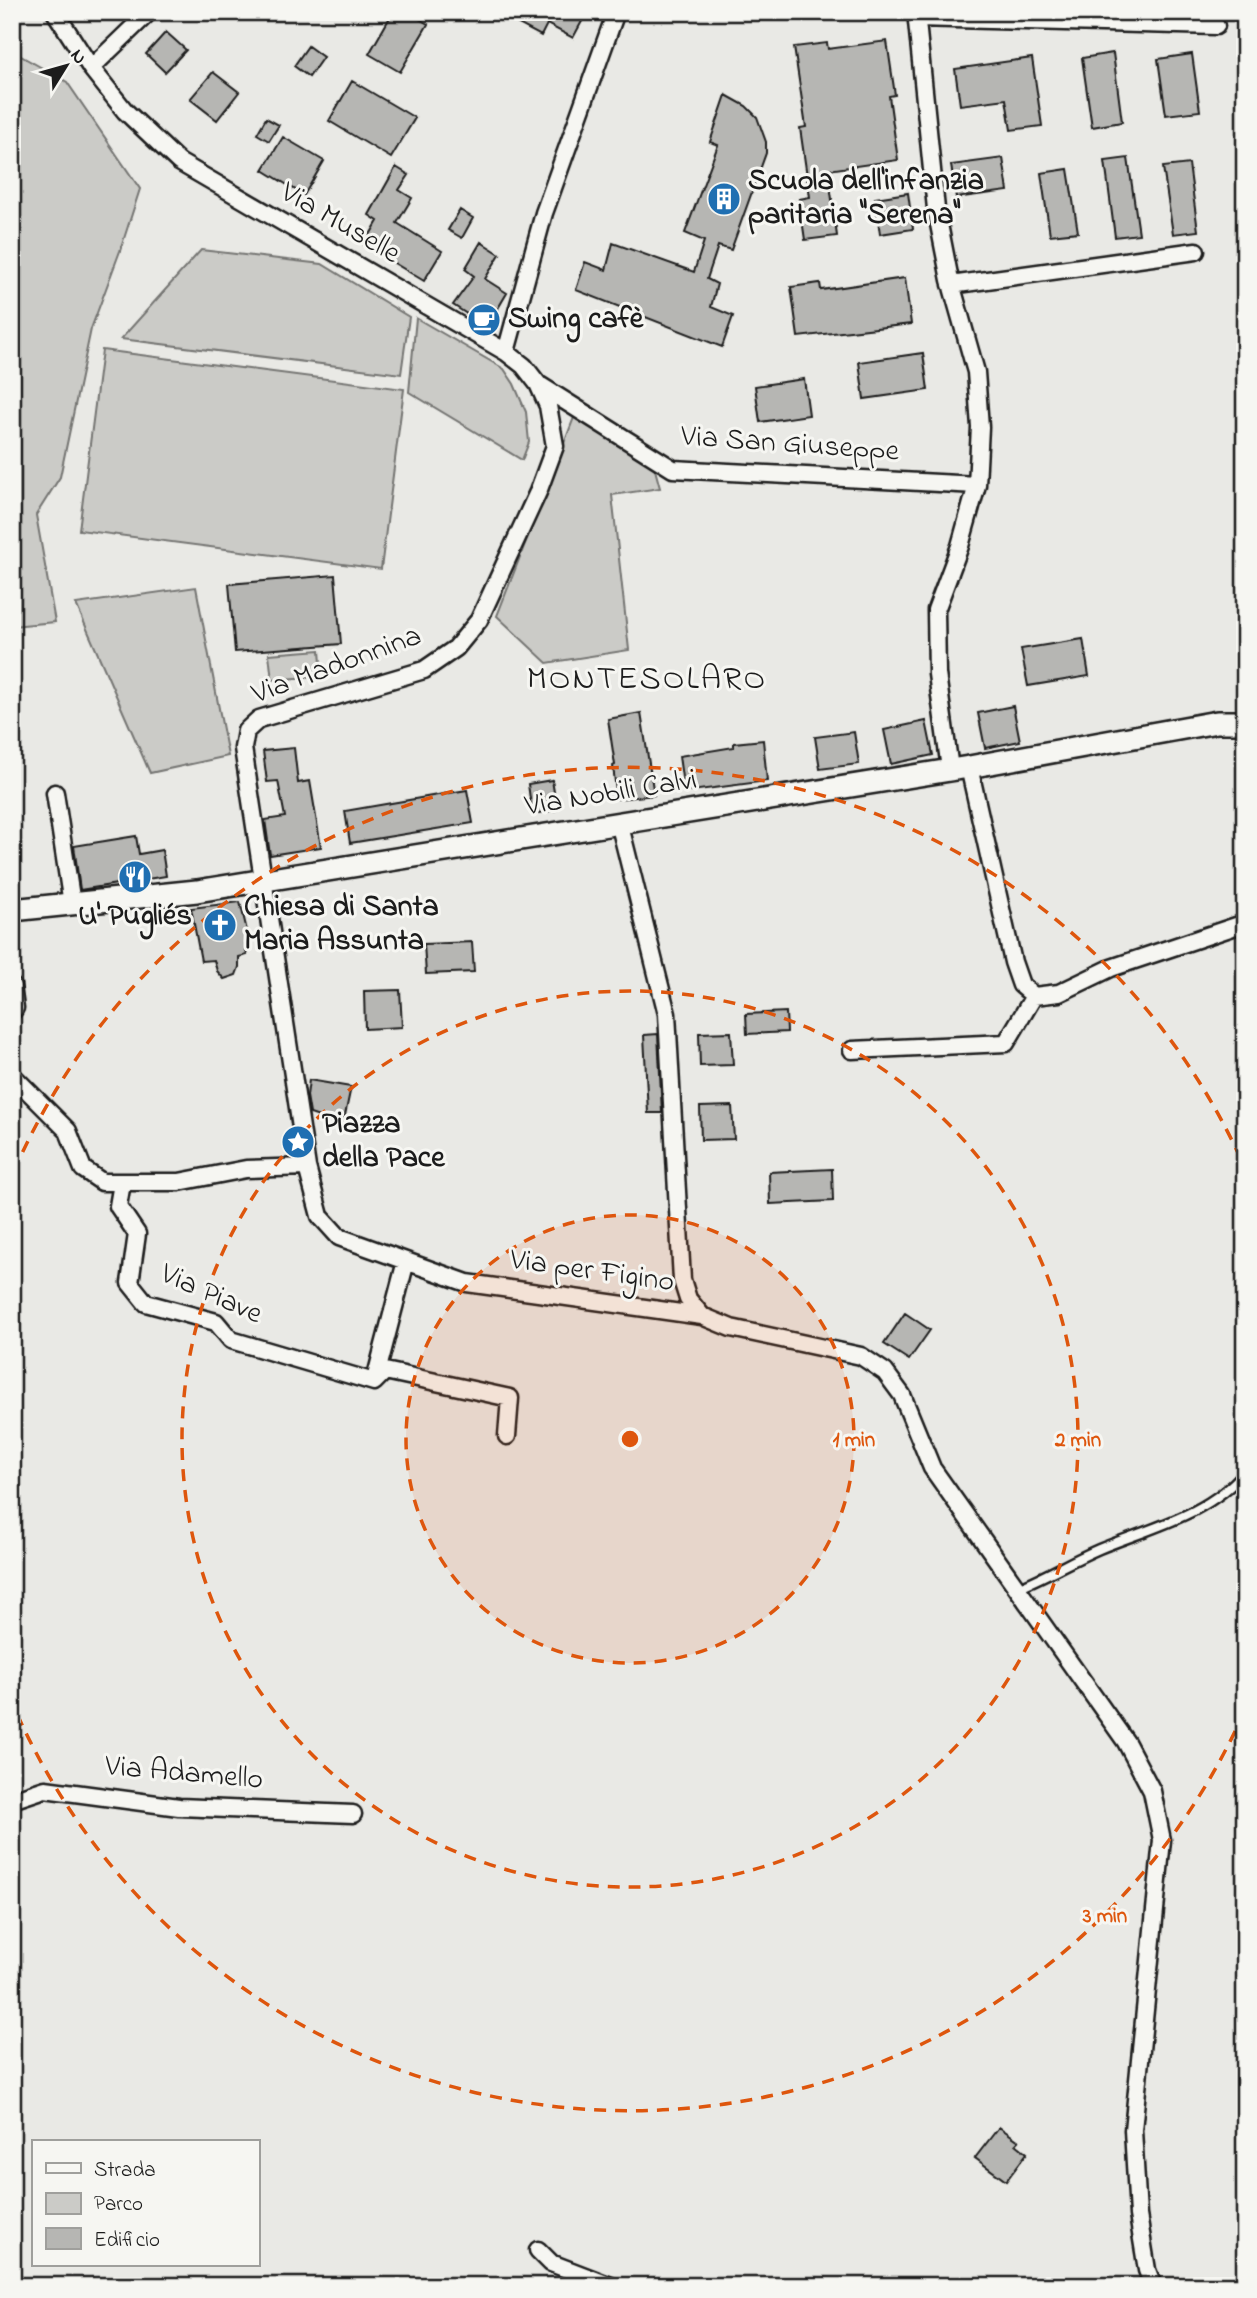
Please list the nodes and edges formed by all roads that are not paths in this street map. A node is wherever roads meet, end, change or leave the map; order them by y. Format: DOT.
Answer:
graph roads {
  1 [pos="55,12"];
  2 [pos="149,12"];
  3 [pos="616,12"];
  4 [pos="917,15"];
  5 [pos="1216,26"];
  6 [pos="91,68"];
  7 [pos="1196,251"];
  8 [pos="951,285"];
  9 [pos="506,352"];
  10 [pos="538,384"];
  11 [pos="977,485"];
  12 [pos="538,492"];
  13 [pos="1245,707"];
  14 [pos="1217,722"];
  15 [pos="1245,722"];
  16 [pos="960,768"];
  17 [pos="54,793"];
  18 [pos="619,822"];
  19 [pos="264,880"];
  20 [pos="72,904"];
  21 [pos="12,909"];
  22 [pos="1245,923"];
  23 [pos="12,986"];
  24 [pos="1034,996"];
  25 [pos="12,1012"];
  26 [pos="852,1050"];
  27 [pos="12,1074"];
  28 [pos="307,1167"];
  29 [pos="122,1183"];
  30 [pos="406,1261"];
  31 [pos="702,1316"];
  32 [pos="374,1382"];
  33 [pos="507,1436"];
  34 [pos="1245,1471"];
  35 [pos="1017,1588"];
  36 [pos="12,1800"];
  37 [pos="353,1814"];
  38 [pos="538,2250"];
  39 [pos="611,2286"];
  40 [pos="1153,2286"];
  1 -- 6 [label="street, Via Muselle"];
  2 -- 6 [label="street"];
  3 -- 9 [label="street"];
  4 -- 5 [label="street"];
  4 -- 8 [label="street"];
  6 -- 9 [label="street, Via Muselle"];
  7 -- 8 [label="street"];
  8 -- 11 [label="street"];
  9 -- 10 [label="street, Via Muselle"];
  10 -- 11 [label="street, Via San Giuseppe"];
  10 -- 12 [label="street, Via Muselle"];
  11 -- 16 [label="street"];
  12 -- 19 [label="street, Via Madonnina"];
  13 -- 14 [label="main road, Via Nobili Calvi"];
  14 -- 15 [label="main road, Via Nobili Calvi"];
  14 -- 16 [label="main road, Via Nobili Calvi"];
  16 -- 18 [label="main road, Via Nobili Calvi"];
  16 -- 24 [label="street"];
  17 -- 20 [label="street"];
  18 -- 19 [label="main road, Via Nobili Calvi"];
  18 -- 31 [label="street"];
  19 -- 20 [label="main road, Via Nobili Calvi"];
  19 -- 28 [label="street, Via Madonnina"];
  20 -- 21 [label="main road, Via Nobili Calvi"];
  22 -- 24 [label="street"];
  23 -- 25 [label="street"];
  24 -- 26 [label="street"];
  27 -- 29 [label="street"];
  28 -- 29 [label="street"];
  28 -- 30 [label="street, Via per Figino"];
  29 -- 32 [label="street, Via Piave"];
  30 -- 31 [label="street, Via per Figino"];
  30 -- 32 [label="street"];
  31 -- 35 [label="street, Via per Figino"];
  32 -- 33 [label="street, Via Piave"];
  34 -- 35 [label="lane"];
  35 -- 40 [label="street, Via per Figino"];
  36 -- 37 [label="street, Via Adamello"];
  38 -- 39 [label="street"];
}
